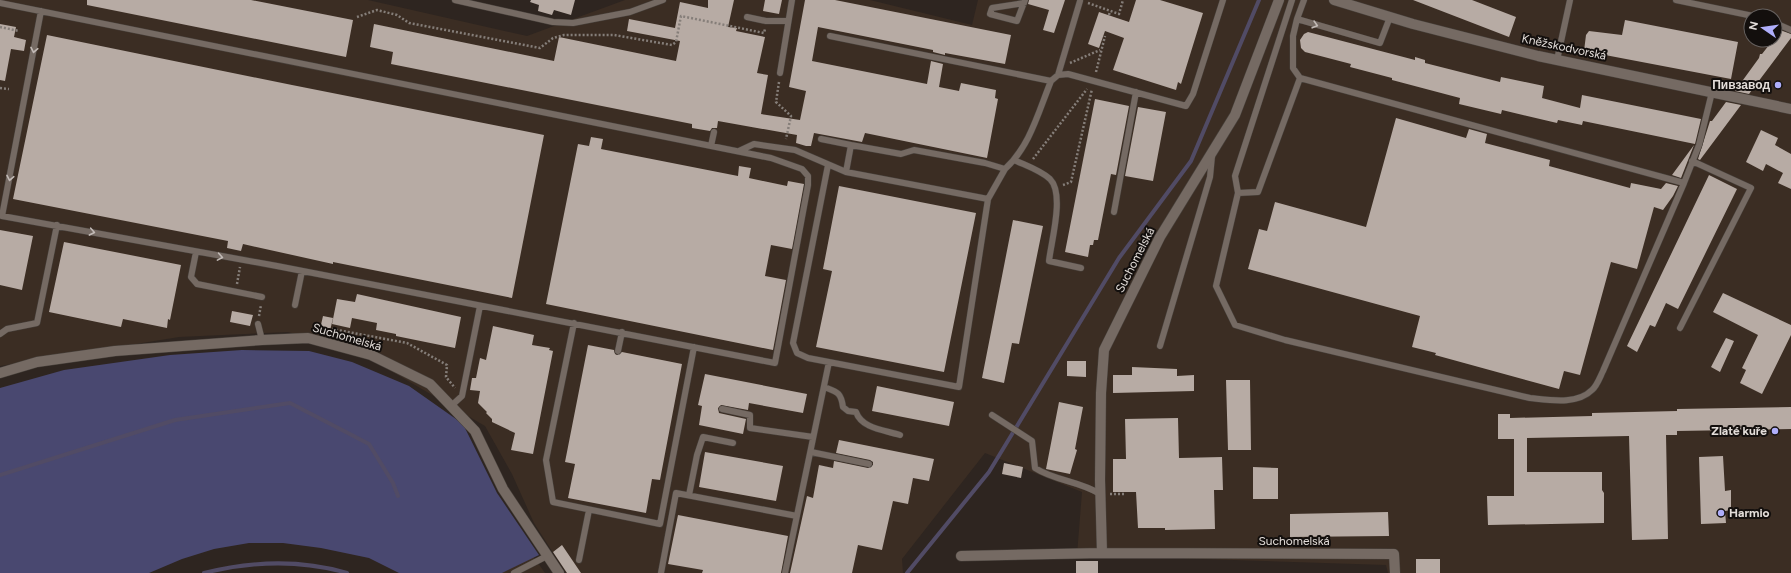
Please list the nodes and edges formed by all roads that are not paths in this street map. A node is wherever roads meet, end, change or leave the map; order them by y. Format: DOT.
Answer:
graph roads {
  1 [pos="455,0"];
  2 [pos="663,0"];
  3 [pos="792,0"];
  4 [pos="1079,0"];
  5 [pos="1223,0"];
  6 [pos="1279,0"];
  7 [pos="1292,0"];
  8 [pos="1304,0"];
  9 [pos="1334,0"];
  10 [pos="1570,0"];
  11 [pos="1676,0"];
  12 [pos="1025,2"];
  13 [pos="0,3"];
  14 [pos="41,11"];
  15 [pos="1743,14"];
  16 [pos="747,17"];
  17 [pos="1390,17"];
  18 [pos="1297,20"];
  19 [pos="788,22"];
  20 [pos="830,36"];
  21 [pos="1557,60"];
  22 [pos="780,73"];
  23 [pos="1058,75"];
  24 [pos="1300,78"];
  25 [pos="1051,81"];
  26 [pos="1136,92"];
  27 [pos="1712,92"];
  28 [pos="1791,109"];
  29 [pos="714,132"];
  30 [pos="821,139"];
  31 [pos="851,145"];
  32 [pos="711,146"];
  33 [pos="738,151"];
  34 [pos="1213,151"];
  35 [pos="1014,160"];
  36 [pos="1692,161"];
  37 [pos="828,165"];
  38 [pos="1005,169"];
  39 [pos="846,172"];
  40 [pos="1684,183"];
  41 [pos="1238,193"];
  42 [pos="988,199"];
  43 [pos="1114,212"];
  44 [pos="57,226"];
  45 [pos="196,252"];
  46 [pos="1081,268"];
  47 [pos="302,272"];
  48 [pos="262,297"];
  49 [pos="295,305"];
  50 [pos="480,306"];
  51 [pos="574,323"];
  52 [pos="258,324"];
  53 [pos="1680,328"];
  54 [pos="622,332"];
  55 [pos="0,334"];
  56 [pos="262,340"];
  57 [pos="1160,346"];
  58 [pos="694,347"];
  59 [pos="618,351"];
  60 [pos="829,362"];
  61 [pos="0,372"];
  62 [pos="824,387"];
  63 [pos="451,406"];
  64 [pos="722,409"];
  65 [pos="992,415"];
  66 [pos="900,435"];
  67 [pos="813,438"];
  68 [pos="733,443"];
  69 [pos="810,452"];
  70 [pos="869,464"];
  71 [pos="1100,494"];
  72 [pos="689,496"];
  73 [pos="589,510"];
  74 [pos="797,516"];
  75 [pos="1102,553"];
  76 [pos="547,556"];
  77 [pos="961,556"];
  78 [pos="579,560"];
  79 [pos="514,573"];
  80 [pos="559,573"];
  81 [pos="661,573"];
  82 [pos="785,573"];
  83 [pos="1395,573"];
  1 -- 2 [label="lane"];
  3 -- 19 [label="lane"];
  4 -- 23 [label="lane"];
  5 -- 26 [label="lane"];
  6 -- 34 [label="street, Suchomelská"];
  7 -- 41 [label="lane"];
  8 -- 18 [label="lane"];
  9 -- 17 [label="street, Kněžskodvorská"];
  10 -- 21 [label="lane"];
  11 -- 15 [label="lane"];
  12 -- 12 [label="lane"];
  13 -- 14 [label="lane"];
  14 -- 32 [label="lane"];
  14 -- 44 [label="lane, one-way"];
  16 -- 19 [label="lane"];
  18 -- 17 [label="lane, one-way"];
  17 -- 21 [label="street, Kněžskodvorská"];
  18 -- 24 [label="lane"];
  19 -- 22 [label="lane"];
  20 -- 25 [label="lane"];
  21 -- 27 [label="street, Kněžskodvorská"];
  23 -- 25 [label="lane"];
  23 -- 26 [label="lane"];
  24 -- 40 [label="lane"];
  24 -- 41 [label="lane"];
  25 -- 35 [label="lane"];
  26 -- 43 [label="lane"];
  27 -- 28 [label="street, Kněžskodvorská"];
  27 -- 36 [label="lane"];
  29 -- 32 [label="lane"];
  30 -- 31 [label="lane"];
  31 -- 38 [label="lane"];
  31 -- 39 [label="lane"];
  32 -- 33 [label="lane"];
  33 -- 37 [label="lane"];
  33 -- 58 [label="lane"];
  34 -- 57 [label="lane"];
  34 -- 71 [label="street, Suchomelská"];
  35 -- 38 [label="lane"];
  35 -- 46 [label="lane"];
  36 -- 40 [label="lane"];
  36 -- 53 [label="lane"];
  37 -- 39 [label="lane"];
  37 -- 60 [label="lane"];
  38 -- 42 [label="lane"];
  39 -- 42 [label="lane"];
  40 -- 41 [label="lane"];
  42 -- 60 [label="lane"];
  44 -- 45 [label="lane, one-way"];
  44 -- 55 [label="lane"];
  45 -- 47 [label="lane, one-way"];
  45 -- 48 [label="lane"];
  47 -- 49 [label="lane"];
  47 -- 50 [label="lane"];
  50 -- 51 [label="lane"];
  50 -- 63 [label="lane"];
  51 -- 54 [label="lane"];
  51 -- 73 [label="lane"];
  52 -- 56 [label="lane"];
  54 -- 58 [label="lane"];
  54 -- 59 [label="lane"];
  56 -- 61 [label="street, Suchomelská"];
  56 -- 63 [label="street, Suchomelská"];
  58 -- 73 [label="lane"];
  60 -- 62 [label="lane"];
  62 -- 66 [label="lane"];
  62 -- 67 [label="lane"];
  63 -- 76 [label="street, Suchomelská"];
  64 -- 67 [label="lane"];
  65 -- 71 [label="lane"];
  67 -- 69 [label="lane"];
  68 -- 72 [label="lane"];
  69 -- 70 [label="lane"];
  69 -- 74 [label="lane"];
  71 -- 75 [label="street, Suchomelská"];
  72 -- 74 [label="lane"];
  72 -- 81 [label="lane"];
  73 -- 78 [label="lane"];
  74 -- 82 [label="lane"];
  75 -- 77 [label="street, Suchomelská"];
  75 -- 83 [label="street, Suchomelská"];
  76 -- 79 [label="lane"];
  76 -- 80 [label="street, Suchomelská"];
}
